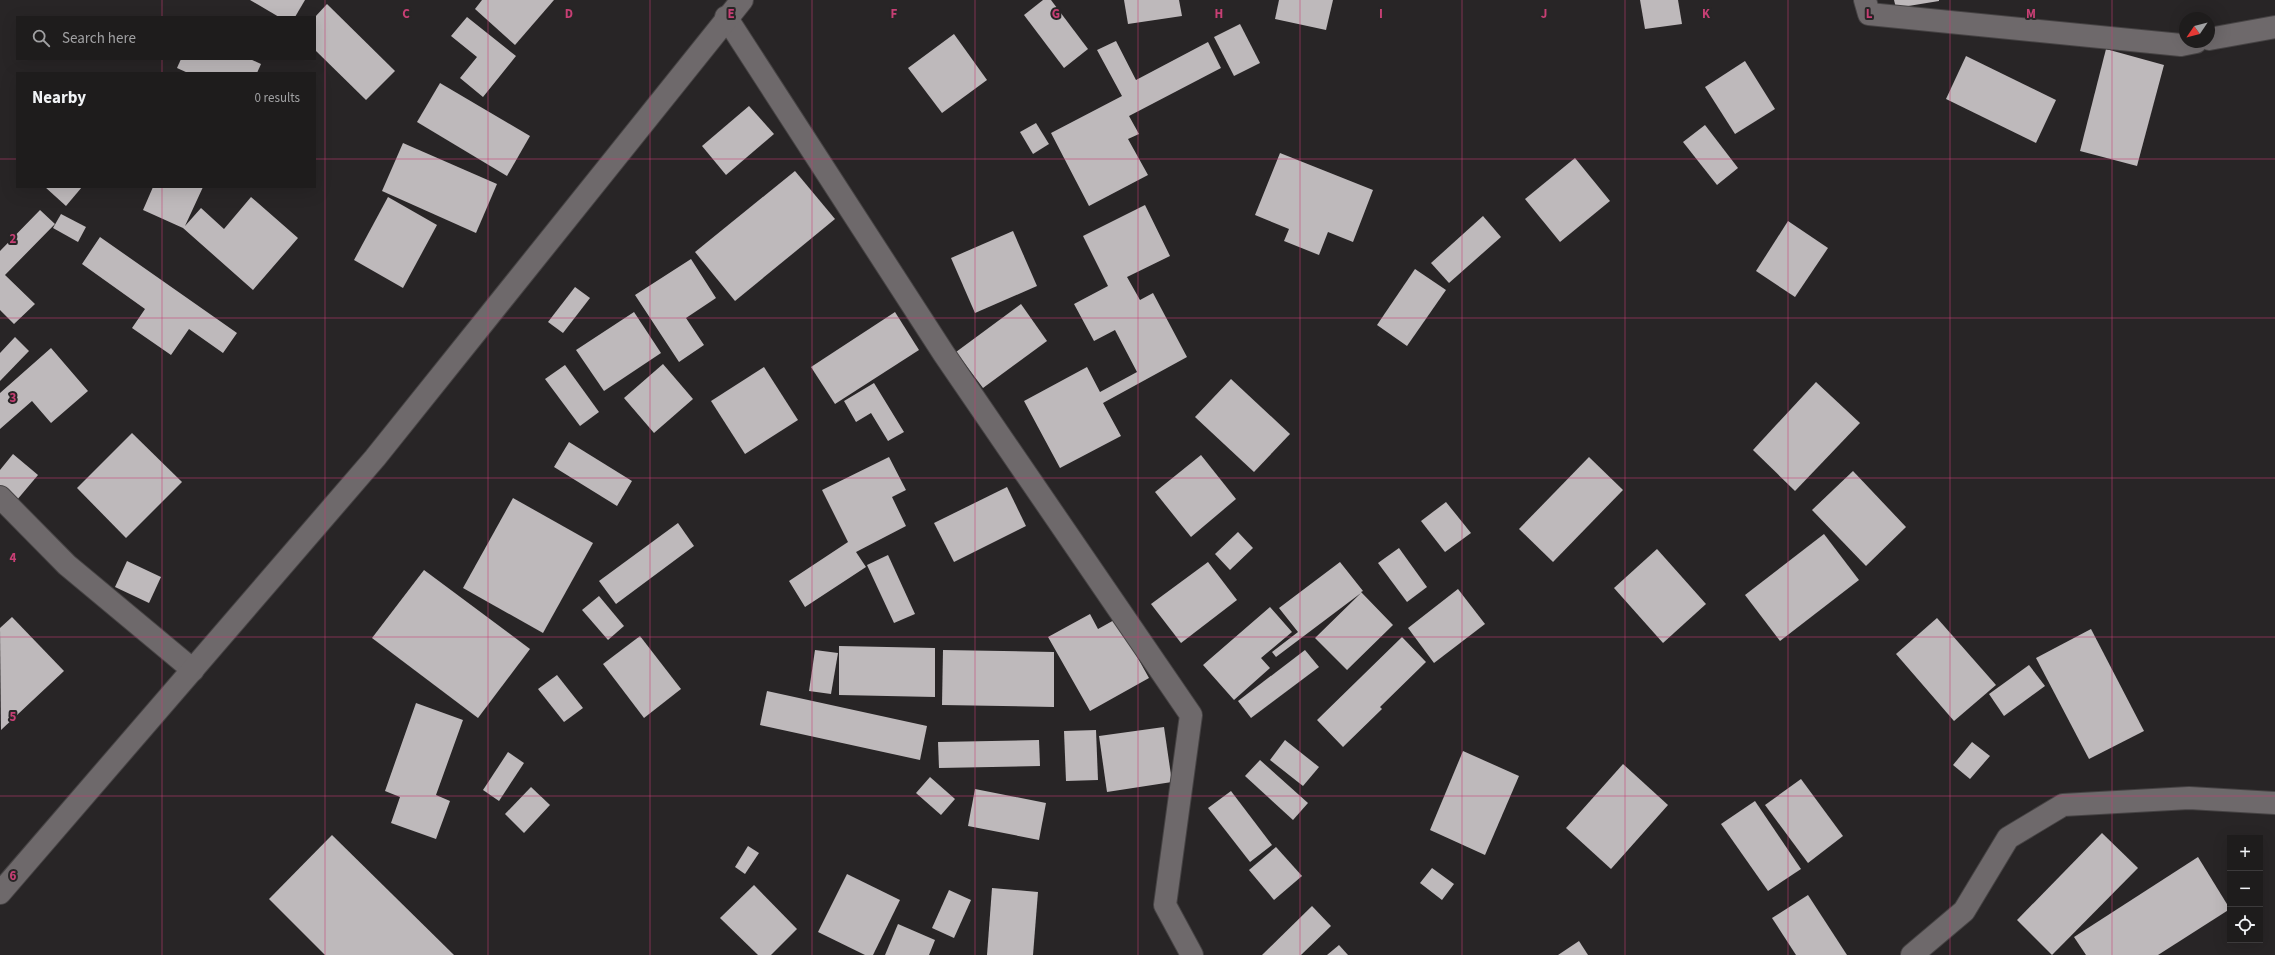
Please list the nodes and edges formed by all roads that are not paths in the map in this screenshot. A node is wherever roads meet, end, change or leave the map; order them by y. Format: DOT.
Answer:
graph roads {
  1 [pos="742,0"];
  2 [pos="1865,0"];
  3 [pos="726,17"];
  4 [pos="2275,27"];
  5 [pos="2215,39"];
  6 [pos="2179,45"];
  7 [pos="0,497"];
  8 [pos="193,670"];
  9 [pos="2275,803"];
  10 [pos="0,893"];
  11 [pos="1192,955"];
  12 [pos="1912,955"];
  1 -- 3 [label="street"];
  2 -- 6 [label="street"];
  3 -- 8 [label="street"];
  3 -- 11 [label="street"];
  4 -- 5 [label="street"];
  7 -- 8 [label="street"];
  8 -- 10 [label="street"];
  9 -- 12 [label="street"];
}
